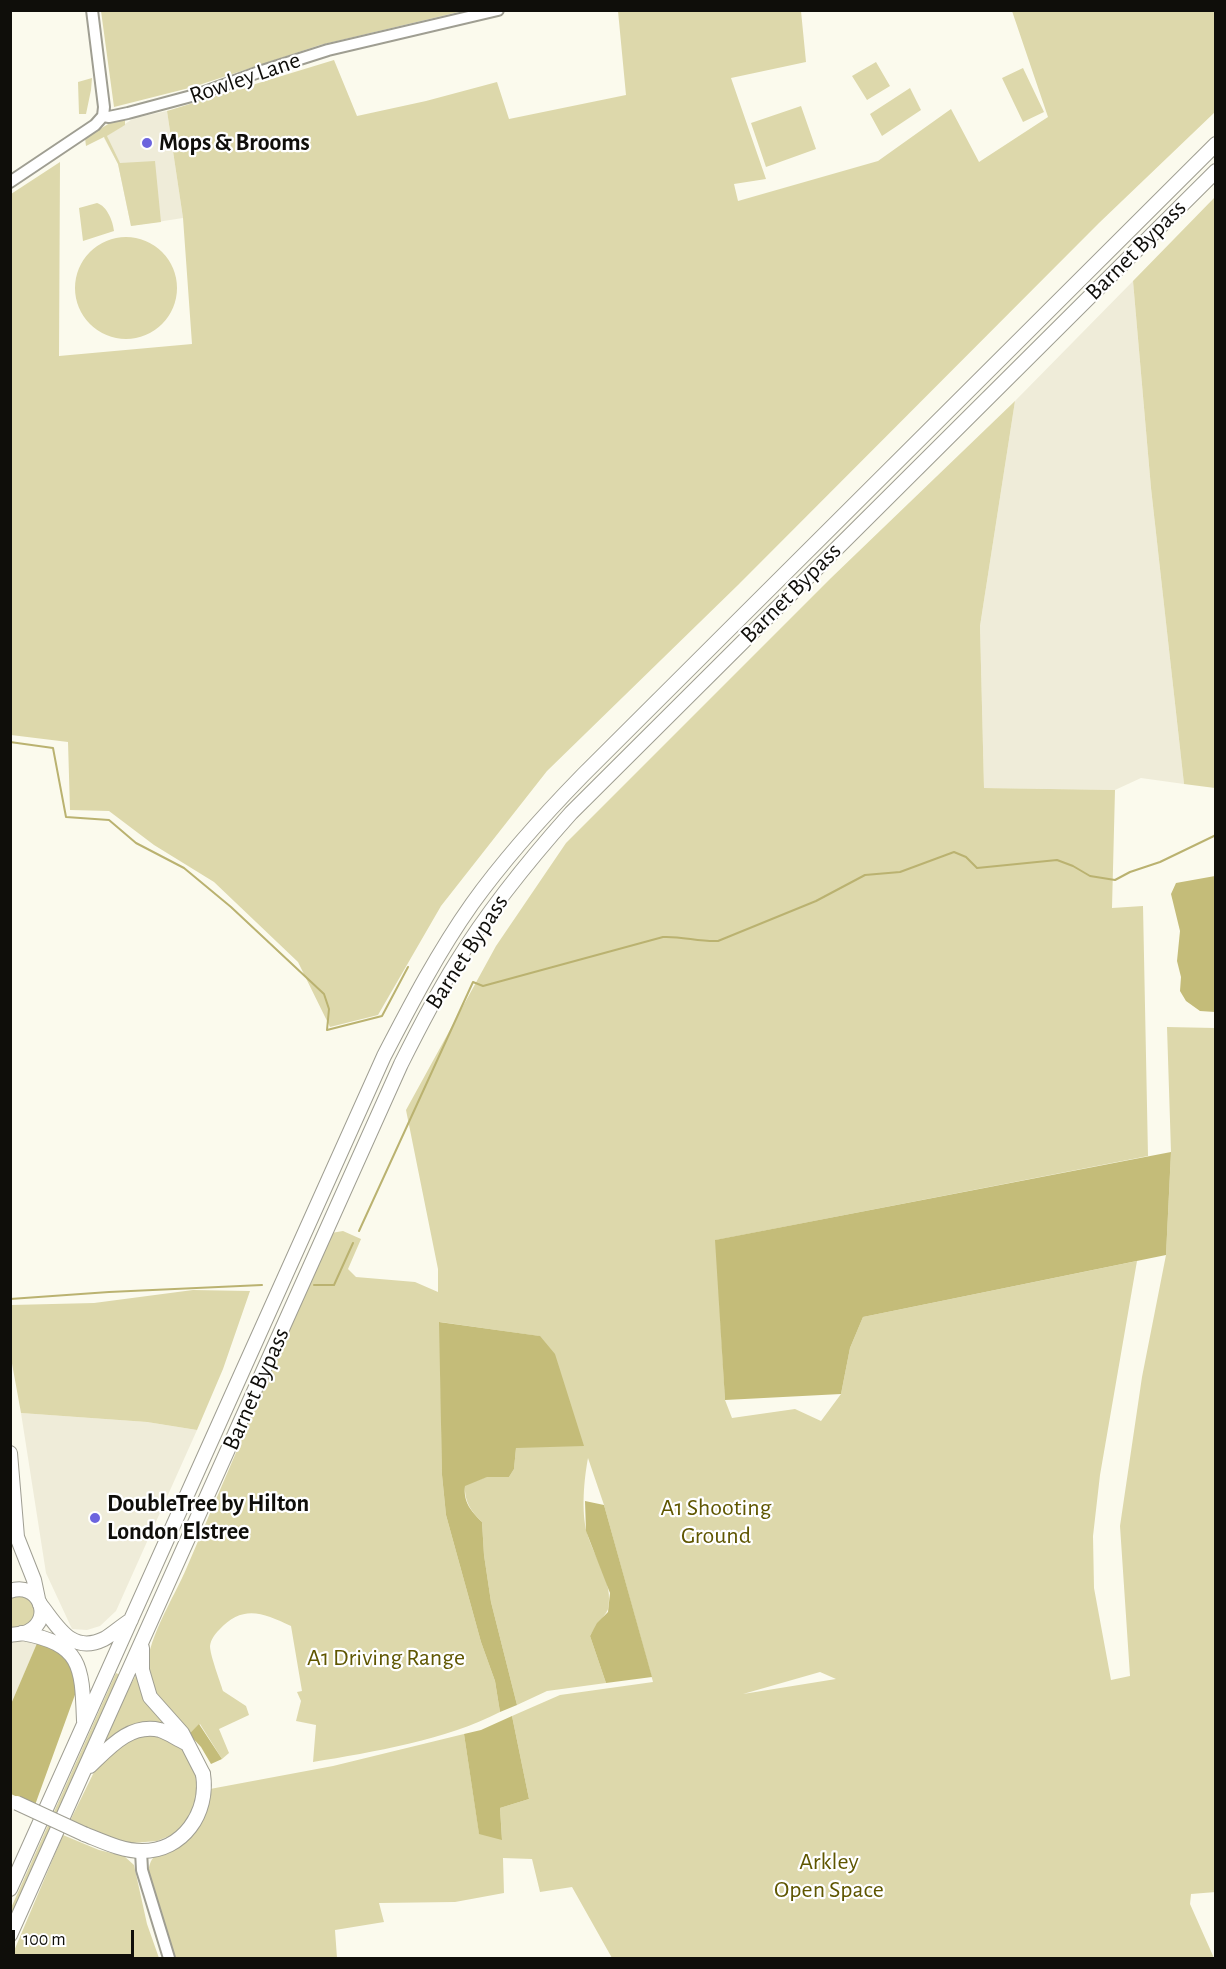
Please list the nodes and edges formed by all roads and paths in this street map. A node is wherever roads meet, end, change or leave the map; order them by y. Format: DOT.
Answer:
graph roads {
  1 [pos="92,10"];
  2 [pos="498,10"];
  3 [pos="103,116"];
  4 [pos="1215,144"];
  5 [pos="1215,171"];
  6 [pos="10,182"];
  7 [pos="10,1453"];
  8 [pos="10,1591"];
  9 [pos="39,1602"];
  10 [pos="131,1620"];
  11 [pos="16,1634"];
  12 [pos="141,1644"];
  13 [pos="84,1726"];
  14 [pos="186,1743"];
  15 [pos="84,1771"];
  16 [pos="14,1802"];
  17 [pos="141,1851"];
  18 [pos="10,1889"];
  19 [pos="10,1935"];
  20 [pos="169,1959"];
  1 -- 3 [label="street"];
  2 -- 3 [label="street, Rowley Lane"];
  3 -- 6 [label="street"];
  4 -- 10 [label="main road, Barnet Bypass"];
  5 -- 12 [label="main road, Barnet Bypass"];
  7 -- 9 [label="main road"];
  8 -- 9 [label="main road"];
  9 -- 10 [label="main road"];
  9 -- 11 [label="main road"];
  10 -- 13 [label="main road, Barnet Bypass"];
  11 -- 13 [label="main road"];
  12 -- 14 [label="main road"];
  12 -- 15 [label="main road, Barnet Bypass"];
  13 -- 18 [label="main road, Barnet Bypass"];
  14 -- 15 [label="main road"];
  14 -- 17 [label="main road"];
  15 -- 19 [label="main road, Barnet Bypass"];
  16 -- 17 [label="main road, bridge"];
  17 -- 20 [label="street"];
}
